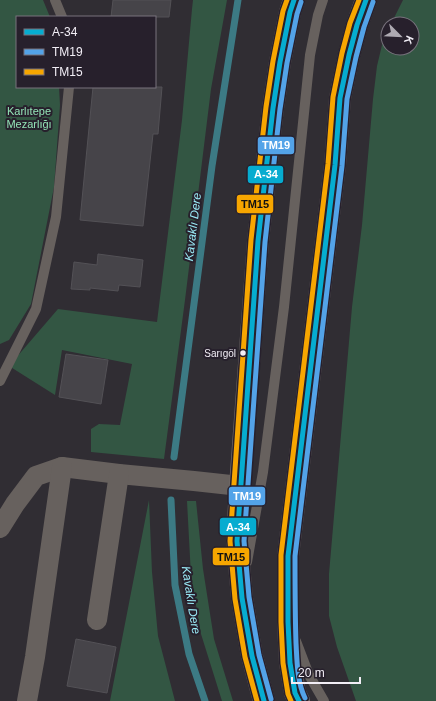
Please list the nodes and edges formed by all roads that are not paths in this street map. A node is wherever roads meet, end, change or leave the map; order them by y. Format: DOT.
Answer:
graph roads {
  1 [pos="56,0"];
  2 [pos="284,0"];
  3 [pos="294,0"];
  4 [pos="323,0"];
  5 [pos="366,0"];
  6 [pos="62,16"];
  7 [pos="280,62"];
  8 [pos="69,88"];
  9 [pos="0,381"];
  10 [pos="62,467"];
  11 [pos="119,474"];
  12 [pos="240,486"];
  13 [pos="0,528"];
  14 [pos="242,598"];
  15 [pos="97,620"];
  16 [pos="288,622"];
  17 [pos="27,701"];
  18 [pos="264,701"];
  19 [pos="299,701"];
  20 [pos="324,701"];
  1 -- 6 [label="lane"];
  2 -- 7 [label="main road"];
  3 -- 7 [label="main road"];
  4 -- 14 [label="lane"];
  5 -- 16 [label="main road"];
  7 -- 12 [label="main road"];
  8 -- 9 [label="lane"];
  10 -- 11 [label="street"];
  10 -- 13 [label="street"];
  10 -- 17 [label="street"];
  11 -- 12 [label="street"];
  11 -- 15 [label="street"];
  12 -- 14 [label="main road"];
  14 -- 18 [label="main road"];
  16 -- 19 [label="main road"];
  16 -- 20 [label="lane"];
}
